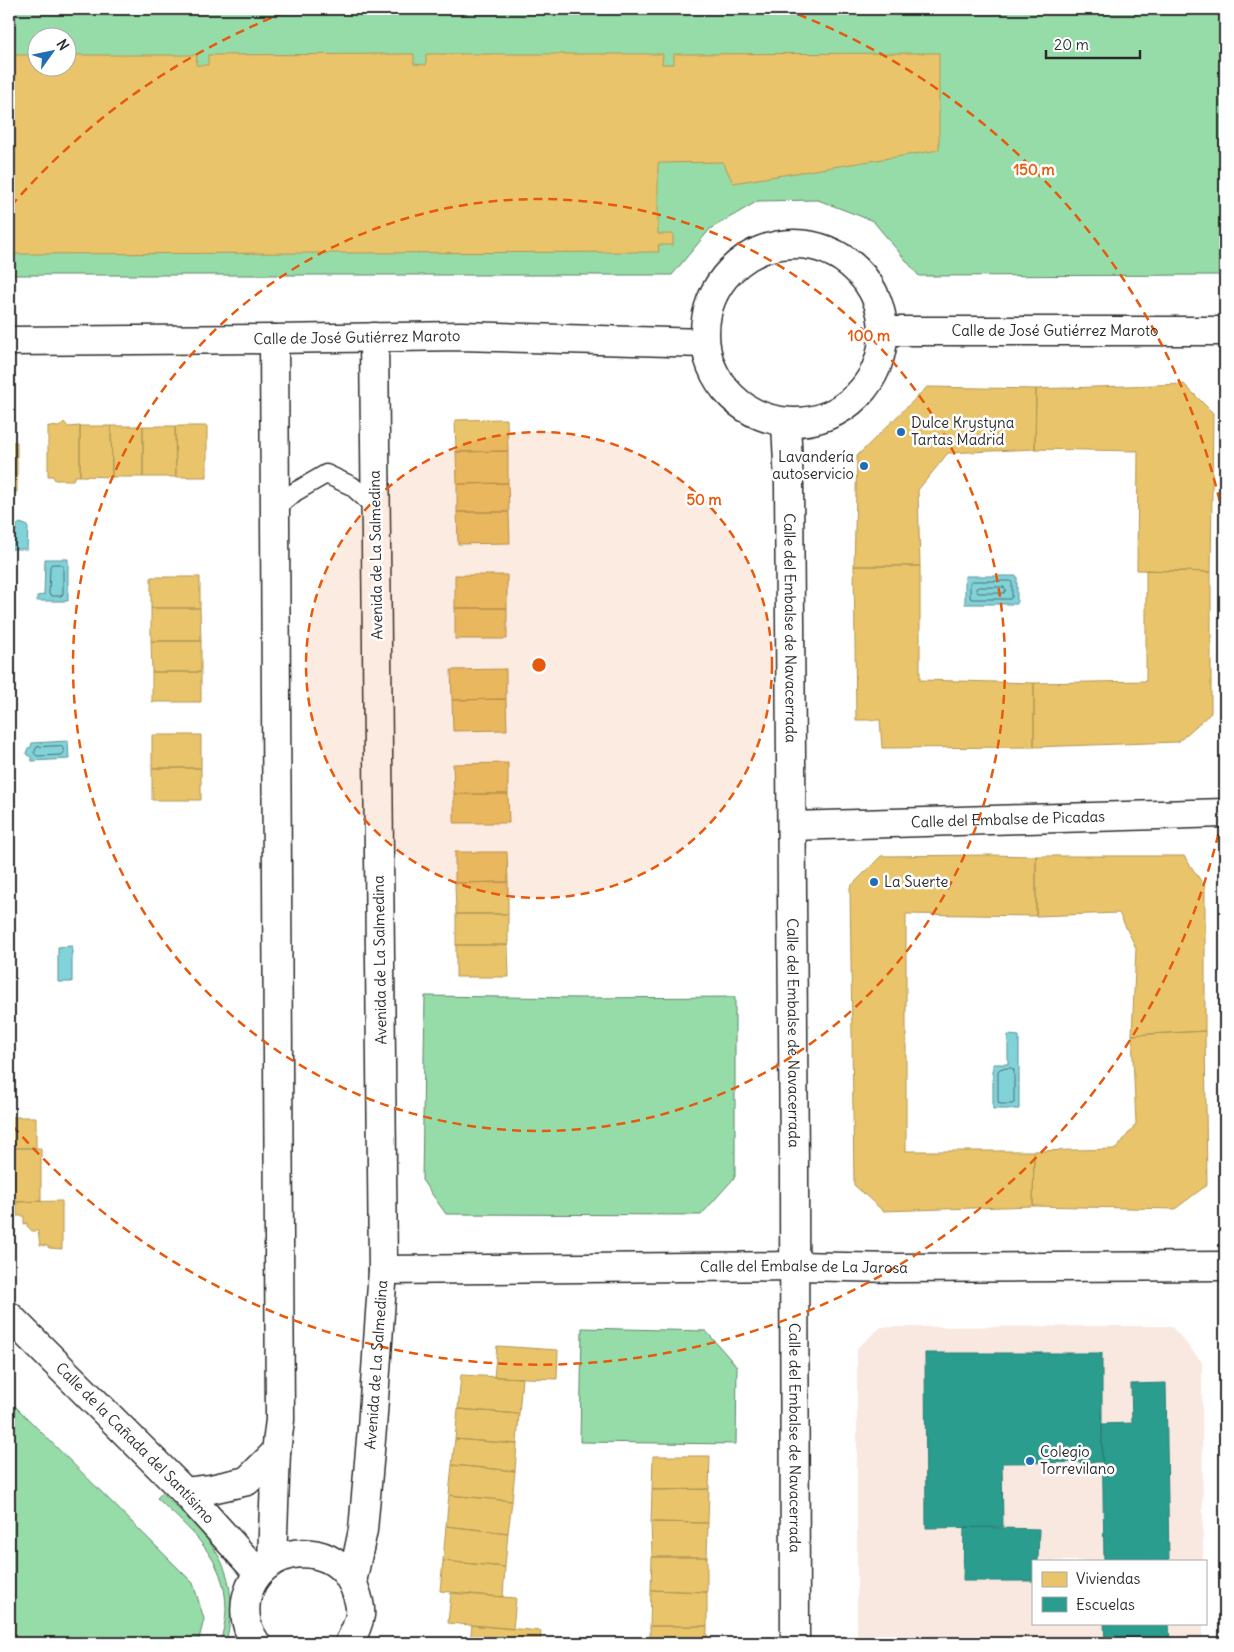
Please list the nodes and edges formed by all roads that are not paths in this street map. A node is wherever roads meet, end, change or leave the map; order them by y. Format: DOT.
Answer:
graph roads {
  1 [pos="884,331"];
  2 [pos="1225,331"];
  3 [pos="374,337"];
  4 [pos="274,339"];
  5 [pos="9,341"];
  6 [pos="704,342"];
  7 [pos="786,423"];
  8 [pos="376,508"];
  9 [pos="275,510"];
  10 [pos="1225,813"];
  11 [pos="792,826"];
  12 [pos="795,1266"];
  13 [pos="1225,1266"];
  14 [pos="382,1270"];
  15 [pos="9,1316"];
  16 [pos="276,1452"];
  17 [pos="185,1492"];
  18 [pos="265,1567"];
  19 [pos="352,1582"];
  20 [pos="248,1637"];
  21 [pos="349,1643"];
  22 [pos="795,1643"];
  1 -- 2 [label="street, Calle de José Gutiérrez Maroto"];
  1 -- 6 [label="street"];
  1 -- 7 [label="street"];
  3 -- 4 [label="street, Calle de José Gutiérrez Maroto"];
  3 -- 6 [label="street, Calle de José Gutiérrez Maroto"];
  3 -- 8 [label="street, Avenida de La Salmedina"];
  4 -- 5 [label="street, Calle de José Gutiérrez Maroto"];
  4 -- 9 [label="street"];
  6 -- 7 [label="street"];
  7 -- 11 [label="street, Calle del Embalse de Navacerrada"];
  8 -- 9 [label="lane"];
  8 -- 14 [label="street, Avenida de La Salmedina"];
  9 -- 16 [label="street"];
  10 -- 11 [label="street, Calle del Embalse de Picadas"];
  11 -- 12 [label="street, Calle del Embalse de Navacerrada"];
  12 -- 13 [label="street, Calle del Embalse de La Jarosa"];
  12 -- 14 [label="street, Calle del Embalse de La Jarosa"];
  12 -- 22 [label="street, Calle del Embalse de Navacerrada"];
  14 -- 19 [label="street, Avenida de La Salmedina"];
  15 -- 17 [label="street, Calle de la Cañada del Santísimo"];
  16 -- 17 [label="street"];
  16 -- 18 [label="street"];
  17 -- 18 [label="street, Calle de la Cañada del Santísimo"];
  18 -- 19 [label="street"];
  18 -- 20 [label="street"];
  19 -- 21 [label="street"];
}
